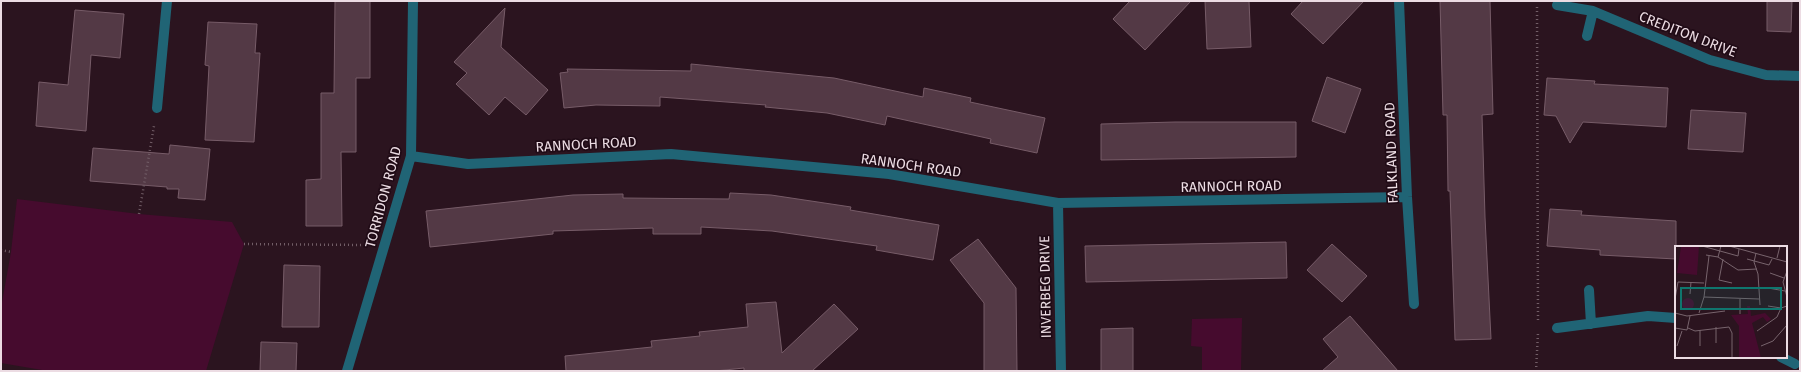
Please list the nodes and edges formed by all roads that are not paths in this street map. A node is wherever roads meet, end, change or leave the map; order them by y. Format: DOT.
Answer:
graph roads {
  1 [pos="167,1"];
  2 [pos="413,1"];
  3 [pos="1400,1"];
  4 [pos="1557,5"];
  5 [pos="1593,11"];
  6 [pos="1588,36"];
  7 [pos="1800,76"];
  8 [pos="157,108"];
  9 [pos="411,156"];
  10 [pos="1407,197"];
  11 [pos="1058,202"];
  12 [pos="1589,290"];
  13 [pos="1414,304"];
  14 [pos="1675,318"];
  15 [pos="1592,324"];
  16 [pos="1557,328"];
  17 [pos="1784,358"];
  18 [pos="1796,365"];
  19 [pos="346,371"];
  20 [pos="1061,371"];
  1 -- 8 [label="street"];
  2 -- 9 [label="street, TORRIDON ROAD"];
  3 -- 10 [label="street, FALKLAND ROAD"];
  4 -- 5 [label="street, CREDITON DRIVE"];
  5 -- 6 [label="street"];
  5 -- 7 [label="street, CREDITON DRIVE"];
  9 -- 11 [label="street, RANNOCH ROAD"];
  9 -- 19 [label="street, TORRIDON ROAD"];
  10 -- 11 [label="street, RANNOCH ROAD"];
  10 -- 13 [label="street, FALKLAND ROAD"];
  11 -- 20 [label="street, INVERBEG DRIVE"];
  12 -- 15 [label="street"];
  14 -- 15 [label="street"];
  15 -- 16 [label="street"];
  17 -- 18 [label="street"];
}
